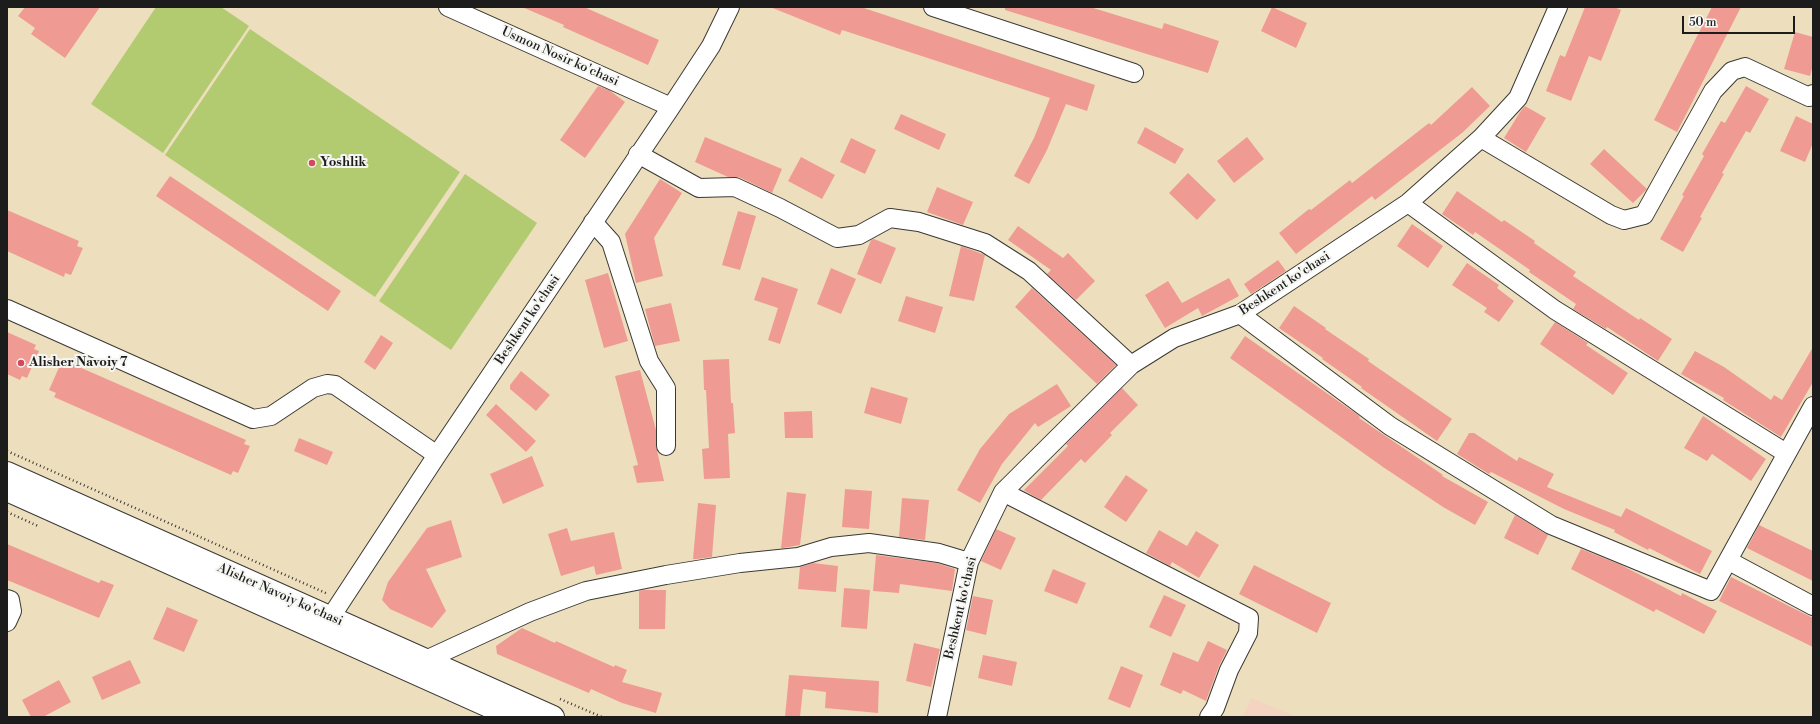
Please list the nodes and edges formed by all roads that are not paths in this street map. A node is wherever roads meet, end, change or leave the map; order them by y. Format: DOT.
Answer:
graph roads {
  1 [pos="448,7"];
  2 [pos="730,7"];
  3 [pos="933,7"];
  4 [pos="1558,7"];
  5 [pos="1134,73"];
  6 [pos="1813,94"];
  7 [pos="671,107"];
  8 [pos="1481,138"];
  9 [pos="638,154"];
  10 [pos="1408,203"];
  11 [pos="594,222"];
  12 [pos="7,309"];
  13 [pos="1240,314"];
  14 [pos="1131,365"];
  15 [pos="1813,406"];
  16 [pos="666,446"];
  17 [pos="1786,453"];
  18 [pos="437,454"];
  19 [pos="7,473"];
  20 [pos="7,490"];
  21 [pos="1003,492"];
  22 [pos="1729,561"];
  23 [pos="968,562"];
  24 [pos="7,599"];
  25 [pos="1813,606"];
  26 [pos="331,616"];
  27 [pos="7,622"];
  28 [pos="416,664"];
  29 [pos="555,707"];
  30 [pos="513,717"];
  31 [pos="937,717"];
  32 [pos="1209,717"];
  1 -- 7 [label="street, Usmon Nosir ko'chasi"];
  2 -- 7 [label="street, Beshkent ko'chasi"];
  3 -- 5 [label="street"];
  4 -- 8 [label="street, Beshkent ko'chasi"];
  6 -- 8 [label="street"];
  7 -- 9 [label="street, Beshkent ko'chasi"];
  8 -- 10 [label="street, Beshkent ko'chasi"];
  9 -- 11 [label="street, Beshkent ko'chasi"];
  9 -- 14 [label="street"];
  10 -- 13 [label="street, Beshkent ko'chasi"];
  10 -- 17 [label="street"];
  11 -- 16 [label="street"];
  11 -- 18 [label="street, Beshkent ko'chasi"];
  12 -- 18 [label="street"];
  13 -- 14 [label="street, Beshkent ko'chasi"];
  13 -- 22 [label="street"];
  14 -- 21 [label="street, Beshkent ko'chasi"];
  15 -- 17 [label="street"];
  17 -- 22 [label="street"];
  18 -- 26 [label="street, Beshkent ko'chasi"];
  19 -- 26 [label="main road, Alisher Navoiy ko'chasi"];
  20 -- 26 [label="main road, Alisher Navoiy ko'chasi"];
  21 -- 23 [label="street, Beshkent ko'chasi"];
  21 -- 32 [label="street"];
  22 -- 25 [label="street"];
  23 -- 28 [label="street"];
  23 -- 31 [label="street, Beshkent ko'chasi"];
  24 -- 27 [label="street"];
  26 -- 28 [label="main road, Alisher Navoiy ko'chasi"];
  28 -- 29 [label="main road, Alisher Navoiy ko'chasi"];
  28 -- 30 [label="main road, Alisher Navoiy ko'chasi"];
}
